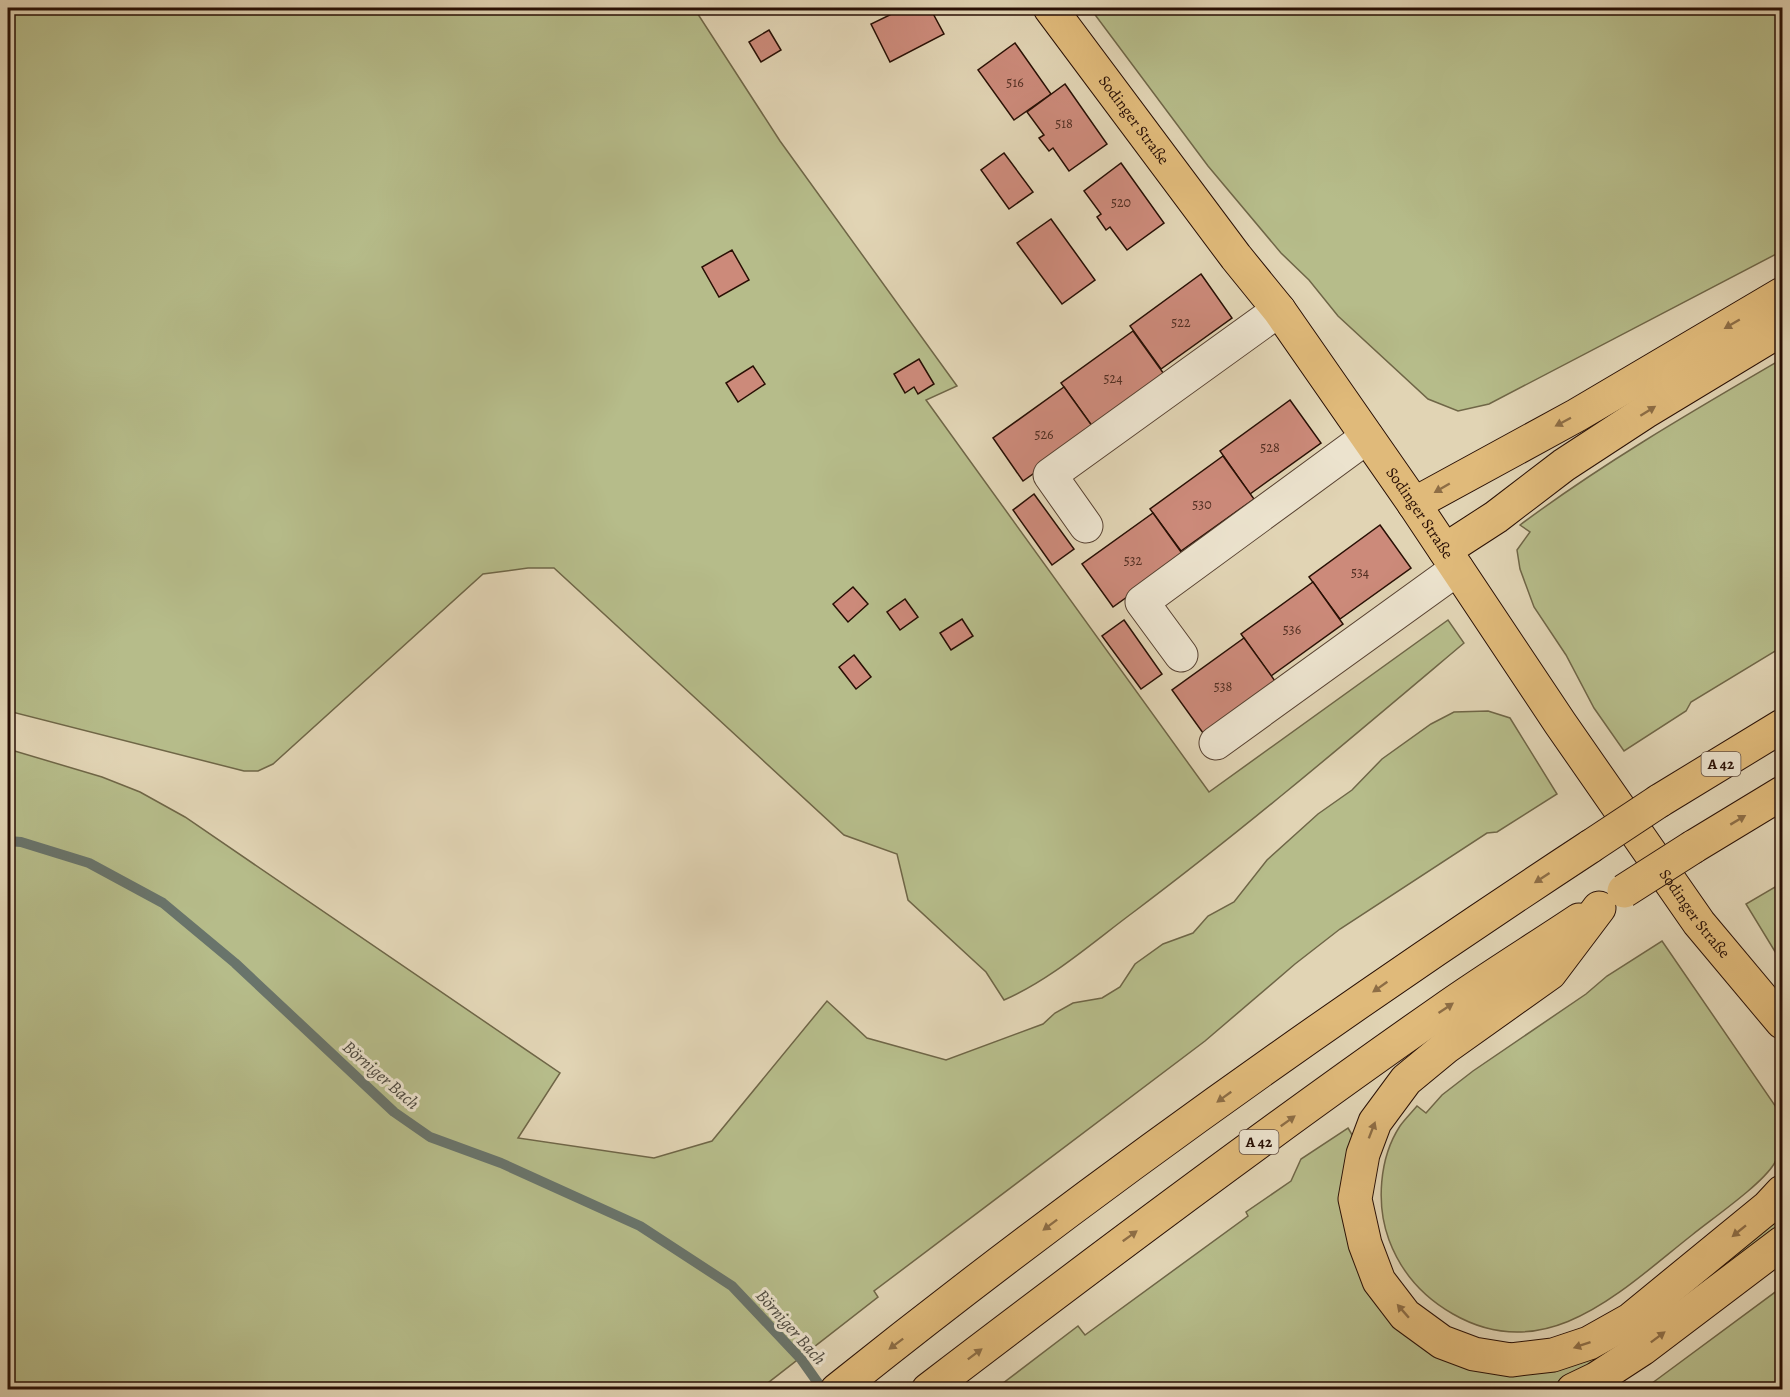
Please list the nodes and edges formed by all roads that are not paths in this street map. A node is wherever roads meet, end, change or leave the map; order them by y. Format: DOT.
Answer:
graph roads {
  1 [pos="1050,8"];
  2 [pos="1782,294"];
  3 [pos="1279,310"];
  4 [pos="1782,329"];
  5 [pos="1367,437"];
  6 [pos="1414,504"];
  7 [pos="1086,526"];
  8 [pos="1451,560"];
  9 [pos="1181,655"];
  10 [pos="1782,726"];
  11 [pos="1216,743"];
  12 [pos="1782,793"];
  13 [pos="1611,899"];
  14 [pos="1782,1022"];
  15 [pos="1782,1192"];
  16 [pos="1782,1242"];
  17 [pos="848,1381"];
  18 [pos="928,1389"];
  19 [pos="1573,1389"];
  1 -- 3 [label="main road, Sodinger Straße"];
  2 -- 6 [label="main road, one-way"];
  3 -- 5 [label="main road, Sodinger Straße"];
  3 -- 7 [label="lane"];
  8 -- 4 [label="main road, one-way"];
  5 -- 6 [label="main road, Sodinger Straße"];
  5 -- 9 [label="lane"];
  6 -- 8 [label="main road, Sodinger Straße"];
  8 -- 11 [label="lane"];
  8 -- 14 [label="main road, Sodinger Straße"];
  10 -- 17 [label="main road, A 42, one-way, bridge"];
  13 -- 12 [label="main road, A 42, one-way, bridge"];
  15 -- 13 [label="main road, one-way"];
  18 -- 13 [label="main road, A 42, one-way"];
  19 -- 16 [label="main road, one-way"];
}
